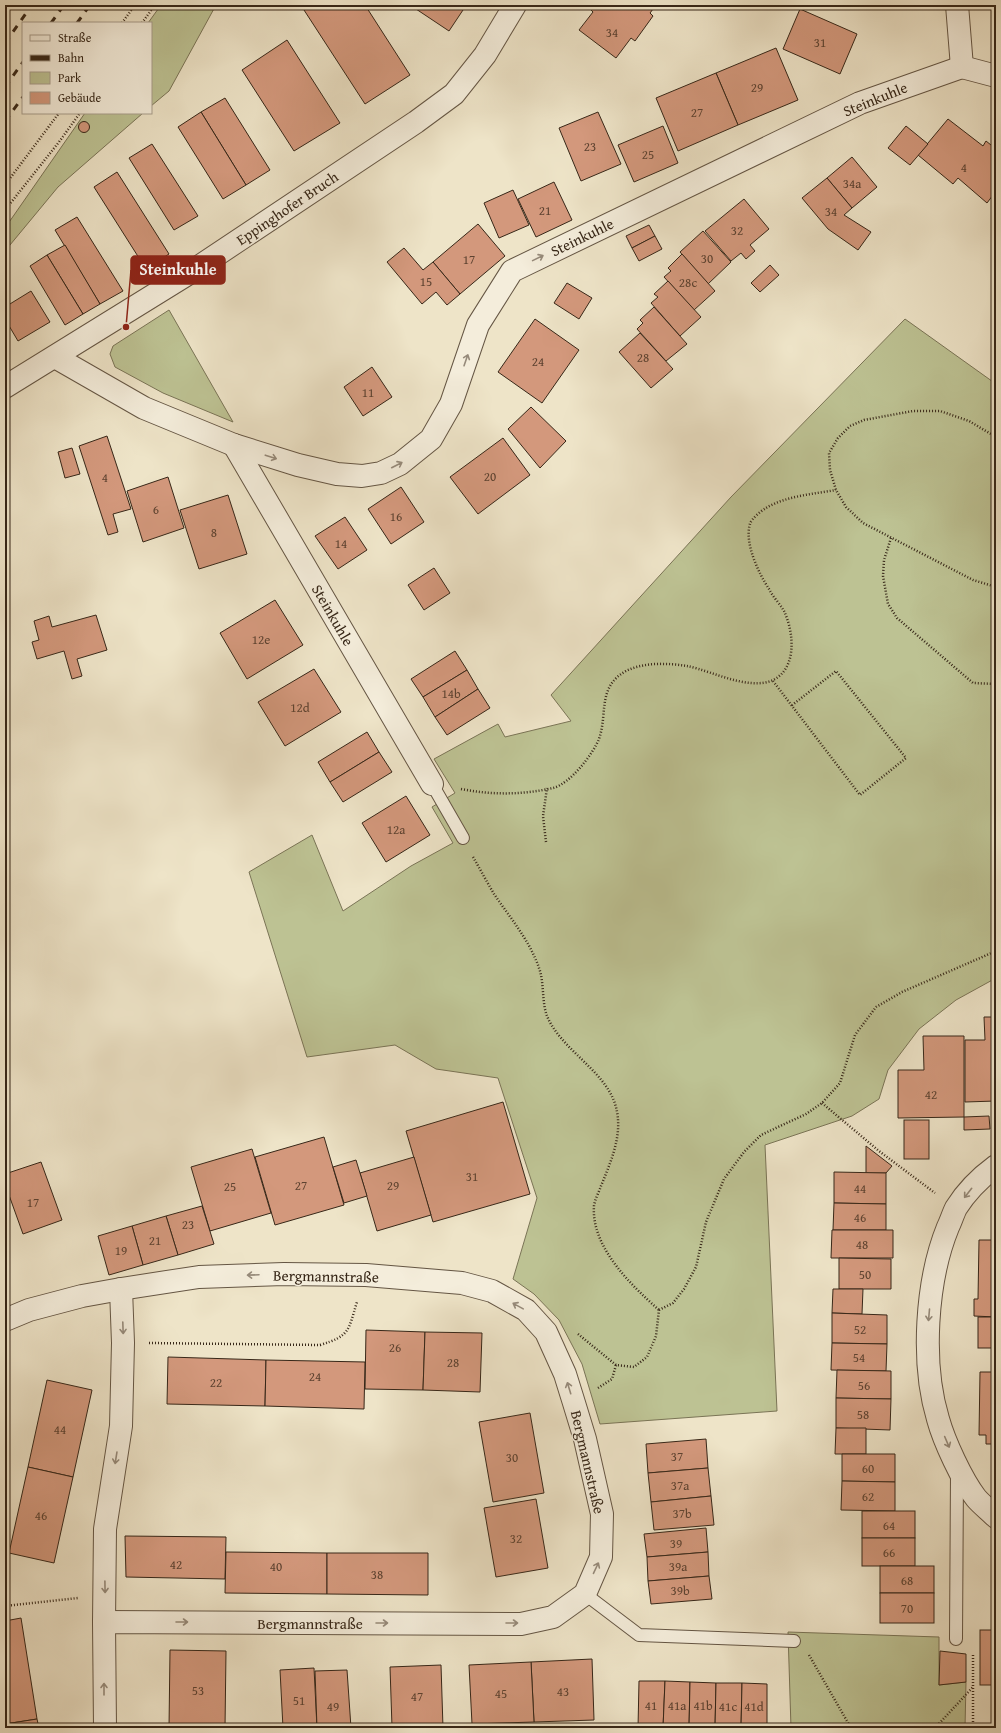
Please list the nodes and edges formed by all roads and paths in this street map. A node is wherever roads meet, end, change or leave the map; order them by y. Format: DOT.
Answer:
graph roads {
  1 [pos="135,5"];
  2 [pos="155,5"];
  3 [pos="515,5"];
  4 [pos="957,5"];
  5 [pos="123,22"];
  6 [pos="143,22"];
  7 [pos="962,67"];
  8 [pos="996,76"];
  9 [pos="58,114"];
  10 [pos="79,114"];
  11 [pos="5,185"];
  12 [pos="5,210"];
  13 [pos="55,357"];
  14 [pos="5,387"];
  15 [pos="996,437"];
  16 [pos="234,445"];
  17 [pos="836,490"];
  18 [pos="891,538"];
  19 [pos="996,587"];
  20 [pos="772,681"];
  21 [pos="996,684"];
  22 [pos="791,706"];
  23 [pos="432,784"];
  24 [pos="547,788"];
  25 [pos="463,838"];
  26 [pos="546,842"];
  27 [pos="996,951"];
  28 [pos="822,1103"];
  29 [pos="996,1166"];
  30 [pos="956,1208"];
  31 [pos="366,1275"];
  32 [pos="121,1289"];
  33 [pos="659,1310"];
  34 [pos="5,1320"];
  35 [pos="546,1332"];
  36 [pos="123,1343"];
  37 [pos="957,1464"];
  38 [pos="996,1517"];
  39 [pos="585,1594"];
  40 [pos="105,1595"];
  41 [pos="5,1606"];
  42 [pos="104,1622"];
  43 [pos="956,1639"];
  44 [pos="794,1641"];
  45 [pos="973,1686"];
  46 [pos="104,1728"];
  47 [pos="851,1728"];
  48 [pos="935,1728"];
  1 -- 5 [label="path"];
  2 -- 6 [label="path"];
  3 -- 13 [label="street, Eppinghofer Bruch"];
  4 -- 7 [label="street"];
  7 -- 8 [label="street"];
  16 -- 7 [label="street, Steinkuhle, one-way"];
  9 -- 11 [label="path"];
  10 -- 12 [label="path"];
  13 -- 14 [label="street, Eppinghofer Bruch"];
  13 -- 16 [label="street, Steinkuhle"];
  15 -- 17 [label="path"];
  16 -- 23 [label="street, Steinkuhle"];
  17 -- 18 [label="path"];
  17 -- 20 [label="path"];
  18 -- 19 [label="path"];
  18 -- 21 [label="path"];
  20 -- 22 [label="path"];
  20 -- 24 [label="path"];
  22 -- 22 [label="path"];
  23 -- 24 [label="path"];
  23 -- 25 [label="lane"];
  24 -- 26 [label="path"];
  25 -- 33 [label="path"];
  27 -- 28 [label="path"];
  28 -- 30 [label="path"];
  28 -- 33 [label="path"];
  29 -- 30 [label="street, one-way"];
  30 -- 37 [label="street, one-way"];
  31 -- 32 [label="street, Bergmannstraße, one-way"];
  35 -- 31 [label="street, Bergmannstraße, one-way"];
  31 -- 36 [label="path"];
  32 -- 34 [label="street, Bergmannstraße"];
  32 -- 36 [label="street, one-way"];
  33 -- 35 [label="path"];
  39 -- 35 [label="street, Bergmannstraße, one-way"];
  36 -- 40 [label="street, one-way"];
  37 -- 38 [label="street"];
  37 -- 43 [label="lane"];
  42 -- 39 [label="street, Bergmannstraße, one-way"];
  39 -- 44 [label="lane"];
  40 -- 41 [label="path"];
  40 -- 42 [label="street"];
  46 -- 42 [label="street, one-way"];
  44 -- 47 [label="path"];
  45 -- 48 [label="path"];
}
